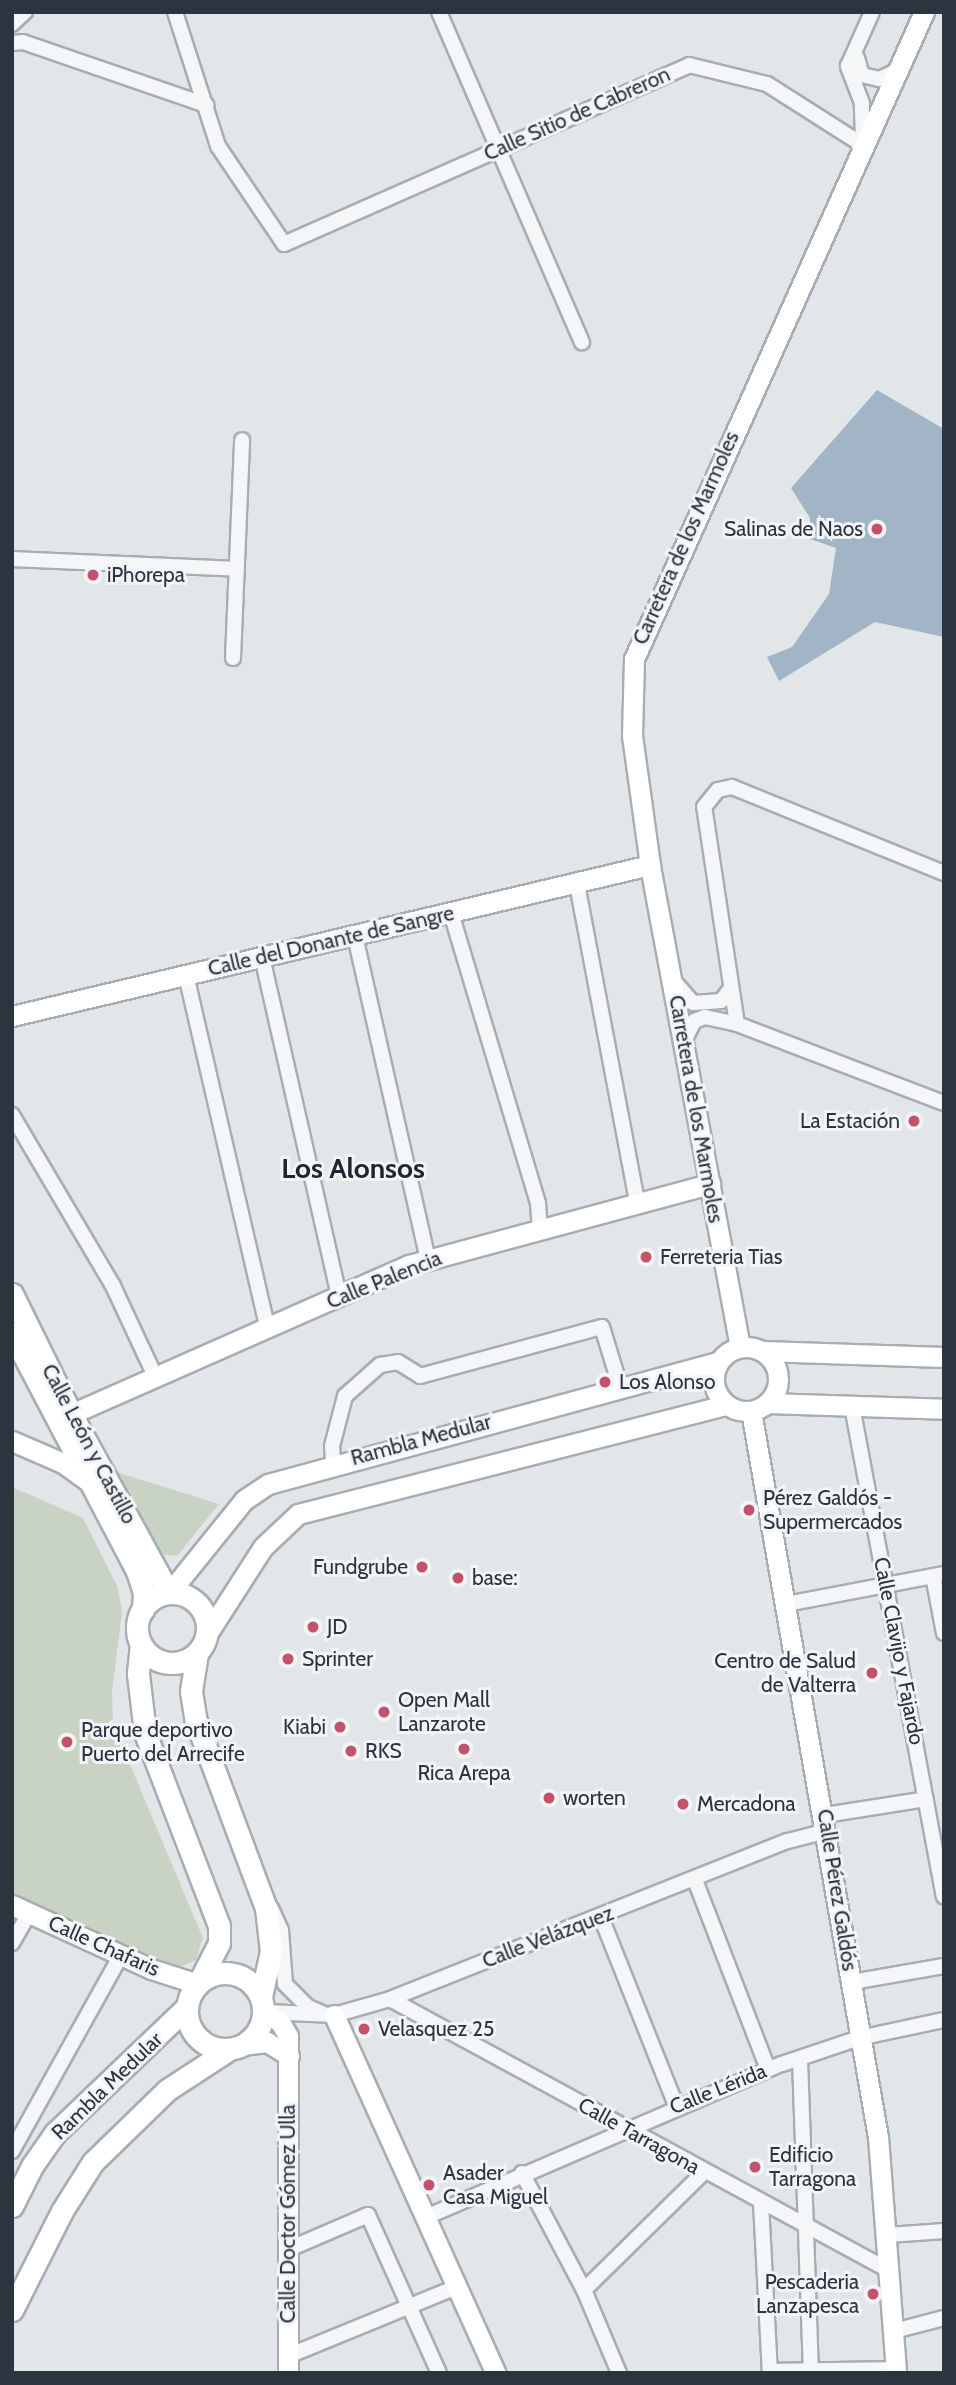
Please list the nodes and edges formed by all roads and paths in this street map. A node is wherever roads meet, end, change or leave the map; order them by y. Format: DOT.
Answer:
graph roads {
  1 [pos="25,12"];
  2 [pos="175,12"];
  3 [pos="439,12"];
  4 [pos="872,12"];
  5 [pos="924,12"];
  6 [pos="12,24"];
  7 [pos="12,43"];
  8 [pos="857,47"];
  9 [pos="896,71"];
  10 [pos="206,105"];
  11 [pos="500,147"];
  12 [pos="861,153"];
  13 [pos="582,342"];
  14 [pos="242,440"];
  15 [pos="12,559"];
  16 [pos="237,569"];
  17 [pos="233,658"];
  18 [pos="650,865"];
  19 [pos="944,873"];
  20 [pos="577,884"];
  21 [pos="451,914"];
  22 [pos="355,936"];
  23 [pos="262,957"];
  24 [pos="187,975"];
  25 [pos="731,988"];
  26 [pos="686,1009"];
  27 [pos="12,1016"];
  28 [pos="737,1024"];
  29 [pos="684,1042"];
  30 [pos="944,1102"];
  31 [pos="12,1115"];
  32 [pos="710,1184"];
  33 [pos="637,1201"];
  34 [pos="540,1229"];
  35 [pos="428,1259"];
  36 [pos="12,1294"];
  37 [pos="339,1297"];
  38 [pos="267,1327"];
  39 [pos="12,1333"];
  40 [pos="740,1347"];
  41 [pos="763,1351"];
  42 [pos="944,1357"];
  43 [pos="718,1362"];
  44 [pos="155,1376"];
  45 [pos="620,1386"];
  46 [pos="726,1405"];
  47 [pos="852,1406"];
  48 [pos="759,1407"];
  49 [pos="944,1409"];
  50 [pos="71,1414"];
  51 [pos="12,1441"];
  52 [pos="333,1463"];
  53 [pos="86,1480"];
  54 [pos="200,1558"];
  55 [pos="156,1566"];
  56 [pos="938,1575"];
  57 [pos="884,1584"];
  58 [pos="169,1593"];
  59 [pos="786,1604"];
  60 [pos="143,1610"];
  61 [pos="944,1633"];
  62 [pos="202,1643"];
  63 [pos="141,1644"];
  64 [pos="926,1799"];
  65 [pos="826,1823"];
  66 [pos="695,1880"];
  67 [pos="258,1885"];
  68 [pos="944,1896"];
  69 [pos="21,1909"];
  70 [pos="601,1916"];
  71 [pos="12,1943"];
  72 [pos="121,1955"];
  73 [pos="944,1966"];
  74 [pos="852,1982"];
  75 [pos="198,1984"];
  76 [pos="390,1999"];
  77 [pos="262,2004"];
  78 [pos="187,2007"];
  79 [pos="334,2015"];
  80 [pos="944,2020"];
  81 [pos="859,2038"];
  82 [pos="236,2047"];
  83 [pos="289,2056"];
  84 [pos="800,2059"];
  85 [pos="768,2069"];
  86 [pos="676,2105"];
  87 [pos="625,2129"];
  88 [pos="12,2151"];
  89 [pos="704,2172"];
  90 [pos="522,2173"];
  91 [pos="761,2203"];
  92 [pos="12,2206"];
  93 [pos="425,2217"];
  94 [pos="805,2225"];
  95 [pos="944,2231"];
  96 [pos="888,2235"];
  97 [pos="289,2249"];
  98 [pos="890,2271"];
  99 [pos="456,2287"];
  100 [pos="584,2290"];
  101 [pos="408,2307"];
  102 [pos="12,2310"];
  103 [pos="944,2318"];
  104 [pos="894,2331"];
  105 [pos="288,2364"];
  106 [pos="896,2371"];
  107 [pos="770,2372"];
  108 [pos="811,2372"];
  109 [pos="439,2373"];
  110 [pos="496,2373"];
  111 [pos="619,2373"];
  1 -- 6 [label="street"];
  2 -- 10 [label="street"];
  3 -- 11 [label="street"];
  4 -- 8 [label="street"];
  5 -- 9 [label="main road, Carretera de los Marmoles"];
  7 -- 10 [label="street"];
  8 -- 9 [label="street"];
  8 -- 12 [label="street"];
  9 -- 12 [label="main road, Carretera de los Marmoles"];
  10 -- 11 [label="street, Calle Sitio de Cabreron"];
  11 -- 12 [label="street, Calle Sitio de Cabreron"];
  11 -- 13 [label="street"];
  12 -- 18 [label="main road, Carretera de los Marmoles"];
  14 -- 16 [label="street"];
  15 -- 16 [label="street"];
  16 -- 17 [label="street"];
  18 -- 20 [label="main road, Calle del Donante de Sangre"];
  18 -- 26 [label="main road, Carretera de los Marmoles"];
  19 -- 25 [label="street"];
  20 -- 21 [label="main road, Calle del Donante de Sangre"];
  20 -- 33 [label="street"];
  21 -- 22 [label="main road, Calle del Donante de Sangre"];
  21 -- 34 [label="street"];
  22 -- 23 [label="main road, Calle del Donante de Sangre"];
  22 -- 35 [label="street"];
  23 -- 24 [label="main road, Calle del Donante de Sangre"];
  23 -- 37 [label="street"];
  24 -- 27 [label="main road, Calle del Donante de Sangre"];
  24 -- 38 [label="street"];
  25 -- 26 [label="street"];
  25 -- 28 [label="street"];
  26 -- 29 [label="main road, Carretera de los Marmoles"];
  28 -- 29 [label="street"];
  28 -- 30 [label="street"];
  29 -- 32 [label="main road, Carretera de los Marmoles"];
  31 -- 44 [label="street"];
  32 -- 33 [label="main road, Calle Palencia"];
  32 -- 40 [label="main road, Carretera de los Marmoles"];
  33 -- 34 [label="main road, Calle Palencia"];
  34 -- 35 [label="main road, Calle Palencia"];
  35 -- 37 [label="main road, Calle Palencia"];
  36 -- 50 [label="main road, Calle León y Castillo"];
  37 -- 38 [label="main road, Calle Palencia"];
  38 -- 44 [label="main road, Calle Palencia"];
  39 -- 53 [label="main road, Calle León y Castillo"];
  40 -- 41 [label="main road"];
  40 -- 43 [label="main road"];
  41 -- 42 [label="main road"];
  41 -- 48 [label="main road"];
  43 -- 45 [label="main road, Rambla Medular"];
  43 -- 46 [label="main road"];
  44 -- 50 [label="main road, Calle Palencia"];
  45 -- 52 [label="main road, Rambla Medular"];
  45 -- 52 [label="street"];
  46 -- 48 [label="main road"];
  46 -- 62 [label="main road, Rambla Medular"];
  47 -- 48 [label="main road"];
  47 -- 49 [label="main road"];
  47 -- 57 [label="street, Calle Clavijo y Fajardo"];
  48 -- 59 [label="main road, Calle Pérez Galdós"];
  50 -- 55 [label="main road, Calle León y Castillo"];
  51 -- 53 [label="main road"];
  52 -- 54 [label="main road, Rambla Medular"];
  53 -- 60 [label="main road, Calle León y Castillo"];
  54 -- 55 [label="main road"];
  54 -- 58 [label="main road, Rambla Medular"];
  55 -- 58 [label="main road, Calle León y Castillo"];
  56 -- 57 [label="street"];
  56 -- 61 [label="street"];
  57 -- 59 [label="street"];
  57 -- 64 [label="street, Calle Clavijo y Fajardo"];
  58 -- 60 [label="main road"];
  58 -- 62 [label="main road"];
  59 -- 65 [label="main road, Calle Pérez Galdós"];
  60 -- 63 [label="main road"];
  62 -- 63 [label="main road"];
  62 -- 67 [label="main road, Rambla Medular"];
  63 -- 75 [label="main road"];
  64 -- 65 [label="street, Calle Velázquez"];
  64 -- 68 [label="street, Calle Clavijo y Fajardo"];
  65 -- 66 [label="street, Calle Velázquez"];
  65 -- 74 [label="main road, Calle Pérez Galdós"];
  66 -- 70 [label="street, Calle Velázquez"];
  66 -- 85 [label="street"];
  67 -- 77 [label="main road, Rambla Medular"];
  67 -- 79 [label="street"];
  69 -- 71 [label="street"];
  69 -- 72 [label="main road, Calle Chafaris"];
  70 -- 76 [label="street, Calle Velázquez"];
  70 -- 86 [label="street"];
  72 -- 75 [label="main road, Calle Chafaris"];
  72 -- 88 [label="street"];
  73 -- 74 [label="street"];
  74 -- 81 [label="main road, Calle Pérez Galdós"];
  75 -- 77 [label="main road"];
  75 -- 78 [label="main road"];
  76 -- 79 [label="street, Calle Velázquez"];
  76 -- 87 [label="street, Calle Tarragona"];
  77 -- 79 [label="street, Calle Velázquez"];
  77 -- 82 [label="main road"];
  77 -- 83 [label="main road, Calle Doctor Gómez Ulla"];
  78 -- 82 [label="main road"];
  78 -- 92 [label="main road, Rambla Medular"];
  79 -- 93 [label="main road"];
  80 -- 81 [label="street, Calle Lérida"];
  81 -- 84 [label="street, Calle Lérida"];
  81 -- 96 [label="main road, Calle Pérez Galdós"];
  82 -- 83 [label="main road"];
  82 -- 102 [label="main road, Rambla Medular"];
  83 -- 97 [label="main road, Calle Doctor Gómez Ulla"];
  84 -- 85 [label="street, Calle Lérida"];
  84 -- 94 [label="street"];
  85 -- 86 [label="street, Calle Lérida"];
  86 -- 87 [label="street, Calle Lérida"];
  87 -- 89 [label="street, Calle Tarragona"];
  87 -- 90 [label="street, Calle Lérida"];
  89 -- 91 [label="street, Calle Tarragona"];
  89 -- 100 [label="street"];
  90 -- 93 [label="street, Calle Lérida"];
  90 -- 100 [label="street"];
  91 -- 94 [label="street, Calle Tarragona"];
  91 -- 107 [label="street"];
  93 -- 99 [label="main road"];
  94 -- 98 [label="street, Calle Tarragona"];
  94 -- 108 [label="street"];
  95 -- 96 [label="street"];
  96 -- 98 [label="main road, Calle Pérez Galdós"];
  97 -- 101 [label="street"];
  97 -- 105 [label="main road, Calle Doctor Gómez Ulla"];
  98 -- 104 [label="main road, Calle Pérez Galdós"];
  99 -- 101 [label="street"];
  99 -- 110 [label="main road"];
  100 -- 111 [label="street"];
  101 -- 105 [label="street"];
  101 -- 109 [label="street"];
  103 -- 104 [label="street"];
  104 -- 106 [label="main road, Calle Pérez Galdós"];
  106 -- 108 [label="street"];
  107 -- 108 [label="street"];
}
